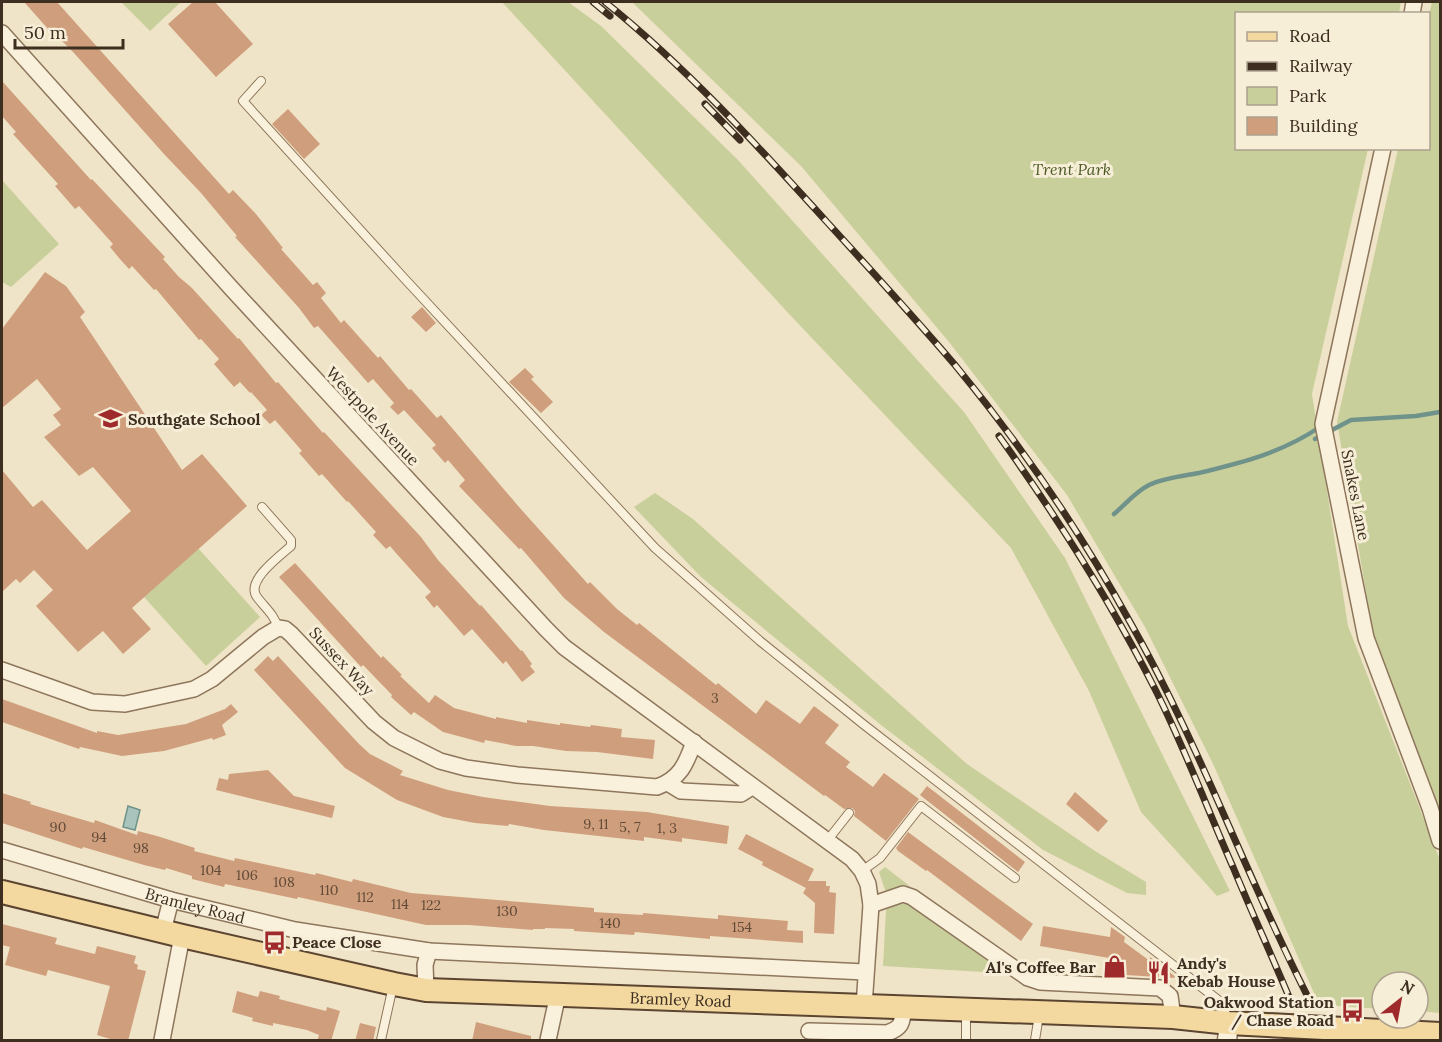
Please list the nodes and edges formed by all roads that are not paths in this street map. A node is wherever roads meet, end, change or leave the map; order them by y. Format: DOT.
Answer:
graph roads {
  1 [pos="2,33"];
  2 [pos="261,81"];
  3 [pos="1383,150"];
  4 [pos="262,507"];
  5 [pos="278,628"];
  6 [pos="2,669"];
  7 [pos="694,742"];
  8 [pos="668,783"];
  9 [pos="752,787"];
  10 [pos="849,813"];
  11 [pos="827,841"];
  12 [pos="1440,841"];
  13 [pos="2,850"];
  14 [pos="862,871"];
  15 [pos="1016,878"];
  16 [pos="2,892"];
  17 [pos="171,900"];
  18 [pos="871,905"];
  19 [pos="172,934"];
  20 [pos="429,951"];
  21 [pos="865,972"];
  22 [pos="394,984"];
  23 [pos="426,990"];
  24 [pos="558,994"];
  25 [pos="813,1004"];
  26 [pos="864,1006"];
  27 [pos="1172,1006"];
  28 [pos="904,1008"];
  29 [pos="966,1010"];
  30 [pos="1040,1013"];
  31 [pos="1228,1032"];
  32 [pos="1386,1035"];
  33 [pos="807,1036"];
  34 [pos="1431,1036"];
  35 [pos="966,1040"];
  36 [pos="162,1041"];
  37 [pos="381,1041"];
  38 [pos="548,1041"];
  39 [pos="1035,1041"];
  1 -- 7 [label="street, Westpole Avenue"];
  2 -- 31 [label="lane"];
  3 -- 12 [label="street, Snakes Lane"];
  4 -- 5 [label="lane"];
  5 -- 6 [label="street"];
  5 -- 8 [label="street, Sussex Way"];
  7 -- 8 [label="street"];
  7 -- 9 [label="street, Westpole Avenue"];
  8 -- 9 [label="street, Sussex Way"];
  9 -- 11 [label="street"];
  10 -- 11 [label="lane"];
  11 -- 14 [label="street"];
  13 -- 17 [label="street, Bramley Road"];
  14 -- 15 [label="lane"];
  14 -- 18 [label="street"];
  16 -- 19 [label="main road, Bramley Road"];
  17 -- 19 [label="street"];
  17 -- 20 [label="street, Bramley Road"];
  18 -- 21 [label="street"];
  18 -- 27 [label="street, Bramley Road"];
  19 -- 22 [label="main road, Bramley Road"];
  19 -- 36 [label="street"];
  20 -- 21 [label="street, Bramley Road"];
  20 -- 23 [label="street"];
  21 -- 26 [label="street"];
  22 -- 23 [label="main road, Bramley Road"];
  22 -- 37 [label="lane"];
  23 -- 24 [label="main road, Bramley Road"];
  24 -- 25 [label="main road, Bramley Road"];
  24 -- 38 [label="street"];
  25 -- 26 [label="main road, Bramley Road"];
  25 -- 33 [label="street"];
  26 -- 28 [label="main road, Bramley Road"];
  27 -- 30 [label="main road, Bramley Road"];
  27 -- 31 [label="main road, Bramley Road"];
  28 -- 29 [label="main road, Bramley Road"];
  28 -- 33 [label="street"];
  29 -- 30 [label="main road, Bramley Road"];
  29 -- 35 [label="lane"];
  30 -- 39 [label="lane"];
  31 -- 32 [label="main road, Bramley Road"];
  32 -- 34 [label="main road, Bramley Road"];
}
